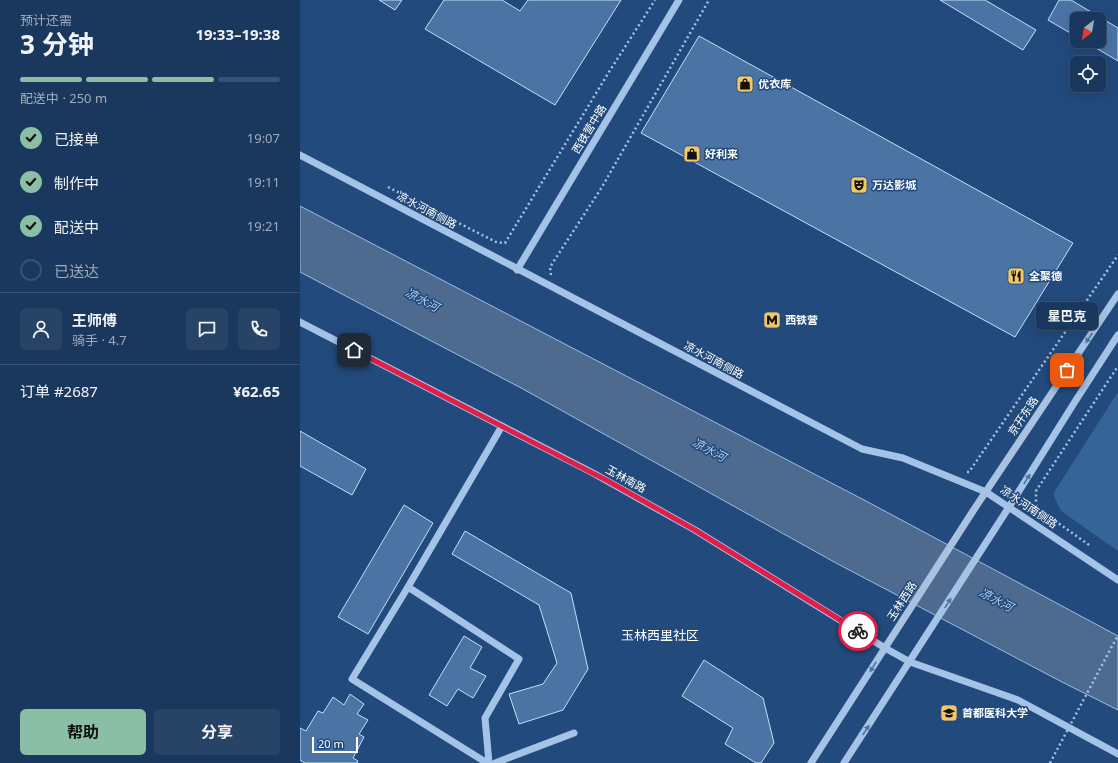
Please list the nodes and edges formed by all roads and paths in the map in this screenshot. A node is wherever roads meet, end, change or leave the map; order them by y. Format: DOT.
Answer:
graph roads {
  1 [pos="655,0"];
  2 [pos="679,0"];
  3 [pos="709,0"];
  4 [pos="300,155"];
  5 [pos="384,185"];
  6 [pos="1118,255"];
  7 [pos="517,270"];
  8 [pos="557,278"];
  9 [pos="1118,294"];
  10 [pos="300,322"];
  11 [pos="1118,335"];
  12 [pos="1118,366"];
  13 [pos="502,426"];
  14 [pos="963,470"];
  15 [pos="986,492"];
  16 [pos="1009,507"];
  17 [pos="973,511"];
  18 [pos="1094,549"];
  19 [pos="1118,580"];
  20 [pos="408,587"];
  21 [pos="1118,635"];
  22 [pos="885,648"];
  23 [pos="910,662"];
  24 [pos="574,733"];
  25 [pos="1118,754"];
  26 [pos="488,763"];
  27 [pos="495,763"];
  28 [pos="811,763"];
  29 [pos="844,763"];
  30 [pos="1050,763"];
  1 -- 5 [label="path"];
  2 -- 7 [label="street, 西铁营中路"];
  3 -- 8 [label="path"];
  4 -- 7 [label="street, 凉水河南侧路"];
  6 -- 14 [label="path"];
  7 -- 15 [label="street, 凉水河南侧路"];
  9 -- 15 [label="street, 京开东路, one-way"];
  10 -- 13 [label="street, 玉林南路"];
  16 -- 11 [label="street, one-way"];
  12 -- 18 [label="path"];
  13 -- 20 [label="street"];
  13 -- 22 [label="street, 玉林南路"];
  15 -- 16 [label="street, 凉水河南侧路"];
  15 -- 17 [label="street, 京开东路"];
  16 -- 19 [label="street, 凉水河南侧路"];
  23 -- 16 [label="street, one-way"];
  17 -- 22 [label="street, 玉林西路"];
  20 -- 26 [label="street"];
  20 -- 26 [label="street"];
  21 -- 30 [label="path, bridge"];
  22 -- 23 [label="street, 玉林南路"];
  22 -- 28 [label="street, 玉林西路, one-way"];
  23 -- 25 [label="street, 玉林南路"];
  29 -- 23 [label="street, one-way"];
  24 -- 27 [label="street"];
}
